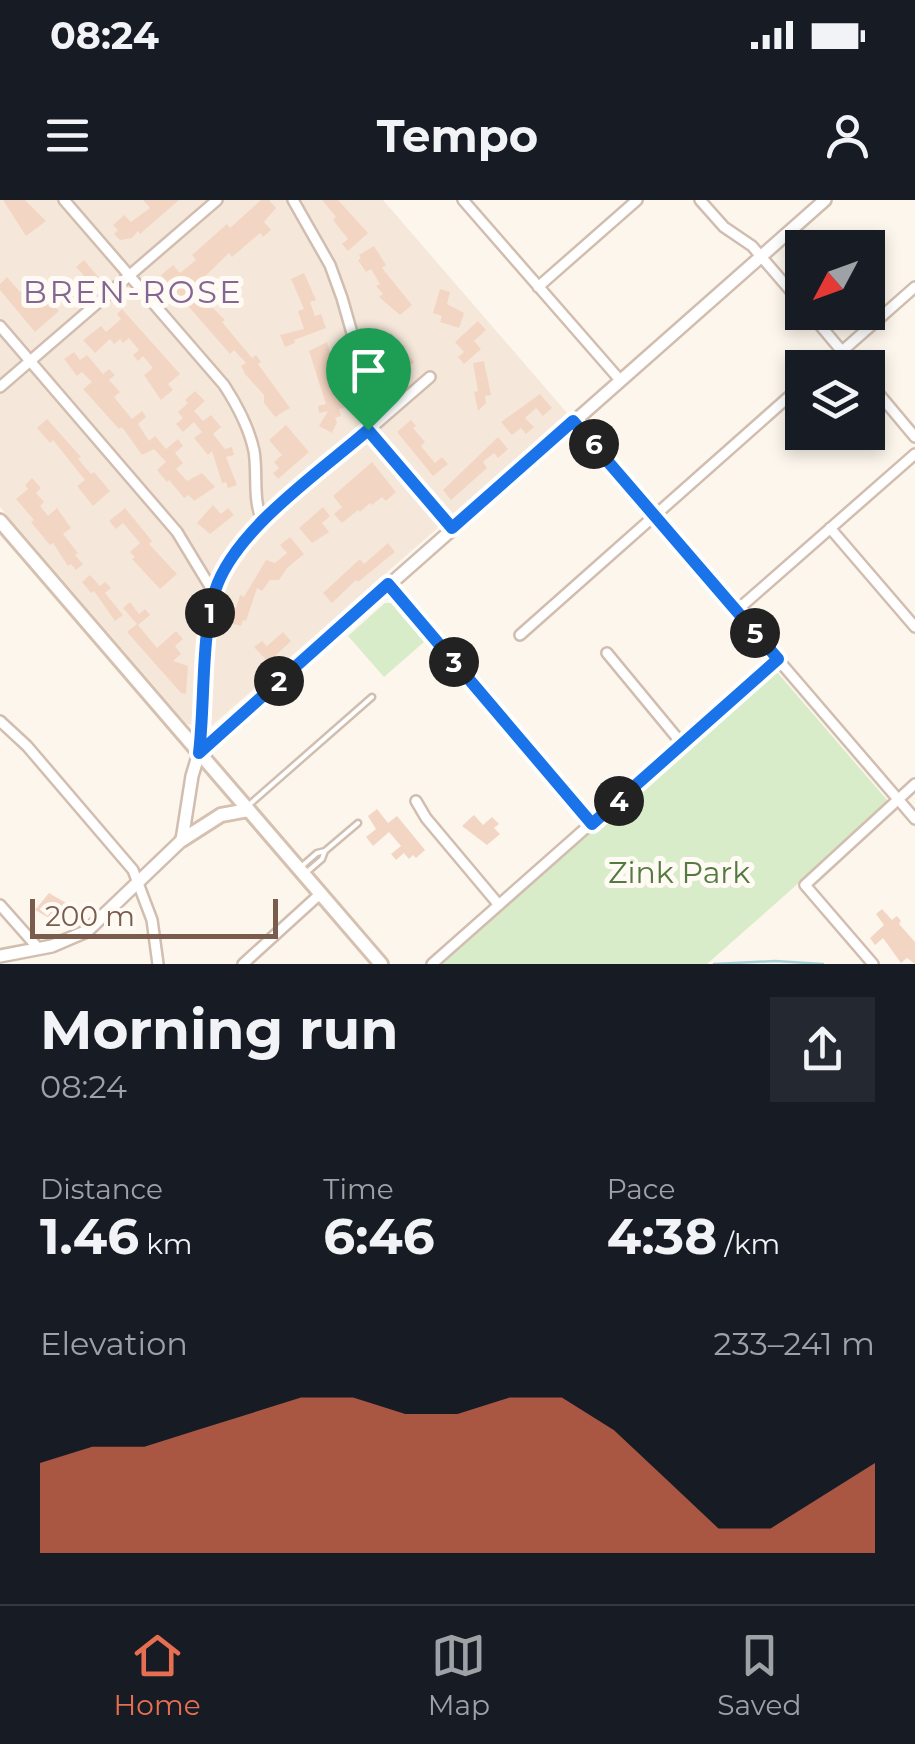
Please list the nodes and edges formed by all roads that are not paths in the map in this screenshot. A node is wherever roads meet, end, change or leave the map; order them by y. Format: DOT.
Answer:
graph roads {
  1 [pos="64,200"];
  2 [pos="217,200"];
  3 [pos="293,200"];
  4 [pos="463,200"];
  5 [pos="478,200"];
  6 [pos="637,200"];
  7 [pos="700,200"];
  8 [pos="825,200"];
  9 [pos="479,219"];
  10 [pos="761,256"];
  11 [pos="128,276"];
  12 [pos="785,284"];
  13 [pos="915,287"];
  14 [pos="538,288"];
  15 [pos="0,326"];
  16 [pos="825,330"];
  17 [pos="842,350"];
  18 [pos="30,361"];
  19 [pos="430,378"];
  20 [pos="620,380"];
  21 [pos="0,388"];
  22 [pos="785,400"];
  23 [pos="885,401"];
  24 [pos="573,421"];
  25 [pos="368,430"];
  26 [pos="915,437"];
  27 [pos="915,454"];
  28 [pos="655,516"];
  29 [pos="0,521"];
  30 [pos="263,522"];
  31 [pos="452,528"];
  32 [pos="830,528"];
  33 [pos="388,584"];
  34 [pos="214,593"];
  35 [pos="736,611"];
  36 [pos="915,627"];
  37 [pos="520,636"];
  38 [pos="607,653"];
  39 [pos="778,659"];
  40 [pos="372,697"];
  41 [pos="0,722"];
  42 [pos="683,744"];
  43 [pos="199,753"];
  44 [pos="915,784"];
  45 [pos="898,800"];
  46 [pos="416,801"];
  47 [pos="248,809"];
  48 [pos="915,818"];
  49 [pos="358,823"];
  50 [pos="592,824"];
  51 [pos="182,840"];
  52 [pos="302,872"];
  53 [pos="137,883"];
  54 [pos="320,894"];
  55 [pos="0,904"];
  56 [pos="499,905"];
  57 [pos="39,949"];
  58 [pos="0,956"];
  59 [pos="158,964"];
  60 [pos="243,964"];
  61 [pos="382,964"];
  62 [pos="432,964"];
  63 [pos="872,964"];
  1 -- 11 [label="street"];
  2 -- 11 [label="street"];
  3 -- 25 [label="street"];
  4 -- 9 [label="street"];
  5 -- 9 [label="street"];
  6 -- 14 [label="street"];
  7 -- 10 [label="street"];
  8 -- 10 [label="street"];
  9 -- 14 [label="street"];
  10 -- 12 [label="street"];
  10 -- 20 [label="street"];
  11 -- 18 [label="street"];
  11 -- 30 [label="street"];
  13 -- 17 [label="street"];
  14 -- 20 [label="street"];
  15 -- 18 [label="street"];
  16 -- 17 [label="street"];
  18 -- 21 [label="street"];
  18 -- 34 [label="street"];
  19 -- 25 [label="street"];
  20 -- 24 [label="street"];
  22 -- 28 [label="street"];
  23 -- 26 [label="street"];
  24 -- 28 [label="street"];
  24 -- 31 [label="street"];
  25 -- 30 [label="street"];
  25 -- 31 [label="street"];
  27 -- 32 [label="street"];
  28 -- 35 [label="street"];
  28 -- 37 [label="street"];
  29 -- 43 [label="main road"];
  30 -- 34 [label="street"];
  31 -- 33 [label="street"];
  32 -- 35 [label="street"];
  32 -- 36 [label="street"];
  33 -- 43 [label="street"];
  33 -- 50 [label="street"];
  34 -- 43 [label="street"];
  35 -- 39 [label="street"];
  38 -- 42 [label="street"];
  39 -- 42 [label="street"];
  39 -- 45 [label="street"];
  40 -- 47 [label="lane"];
  41 -- 53 [label="street"];
  42 -- 50 [label="street"];
  43 -- 47 [label="main road"];
  43 -- 51 [label="street"];
  44 -- 45 [label="street"];
  45 -- 48 [label="street"];
  45 -- 63 [label="street"];
  46 -- 56 [label="street"];
  47 -- 51 [label="main road"];
  47 -- 52 [label="main road"];
  49 -- 52 [label="lane"];
  50 -- 56 [label="street"];
  51 -- 53 [label="street"];
  52 -- 54 [label="main road"];
  53 -- 57 [label="street"];
  53 -- 59 [label="street"];
  54 -- 60 [label="street"];
  54 -- 61 [label="main road"];
  55 -- 57 [label="street"];
  56 -- 62 [label="street"];
  57 -- 58 [label="street"];
}
